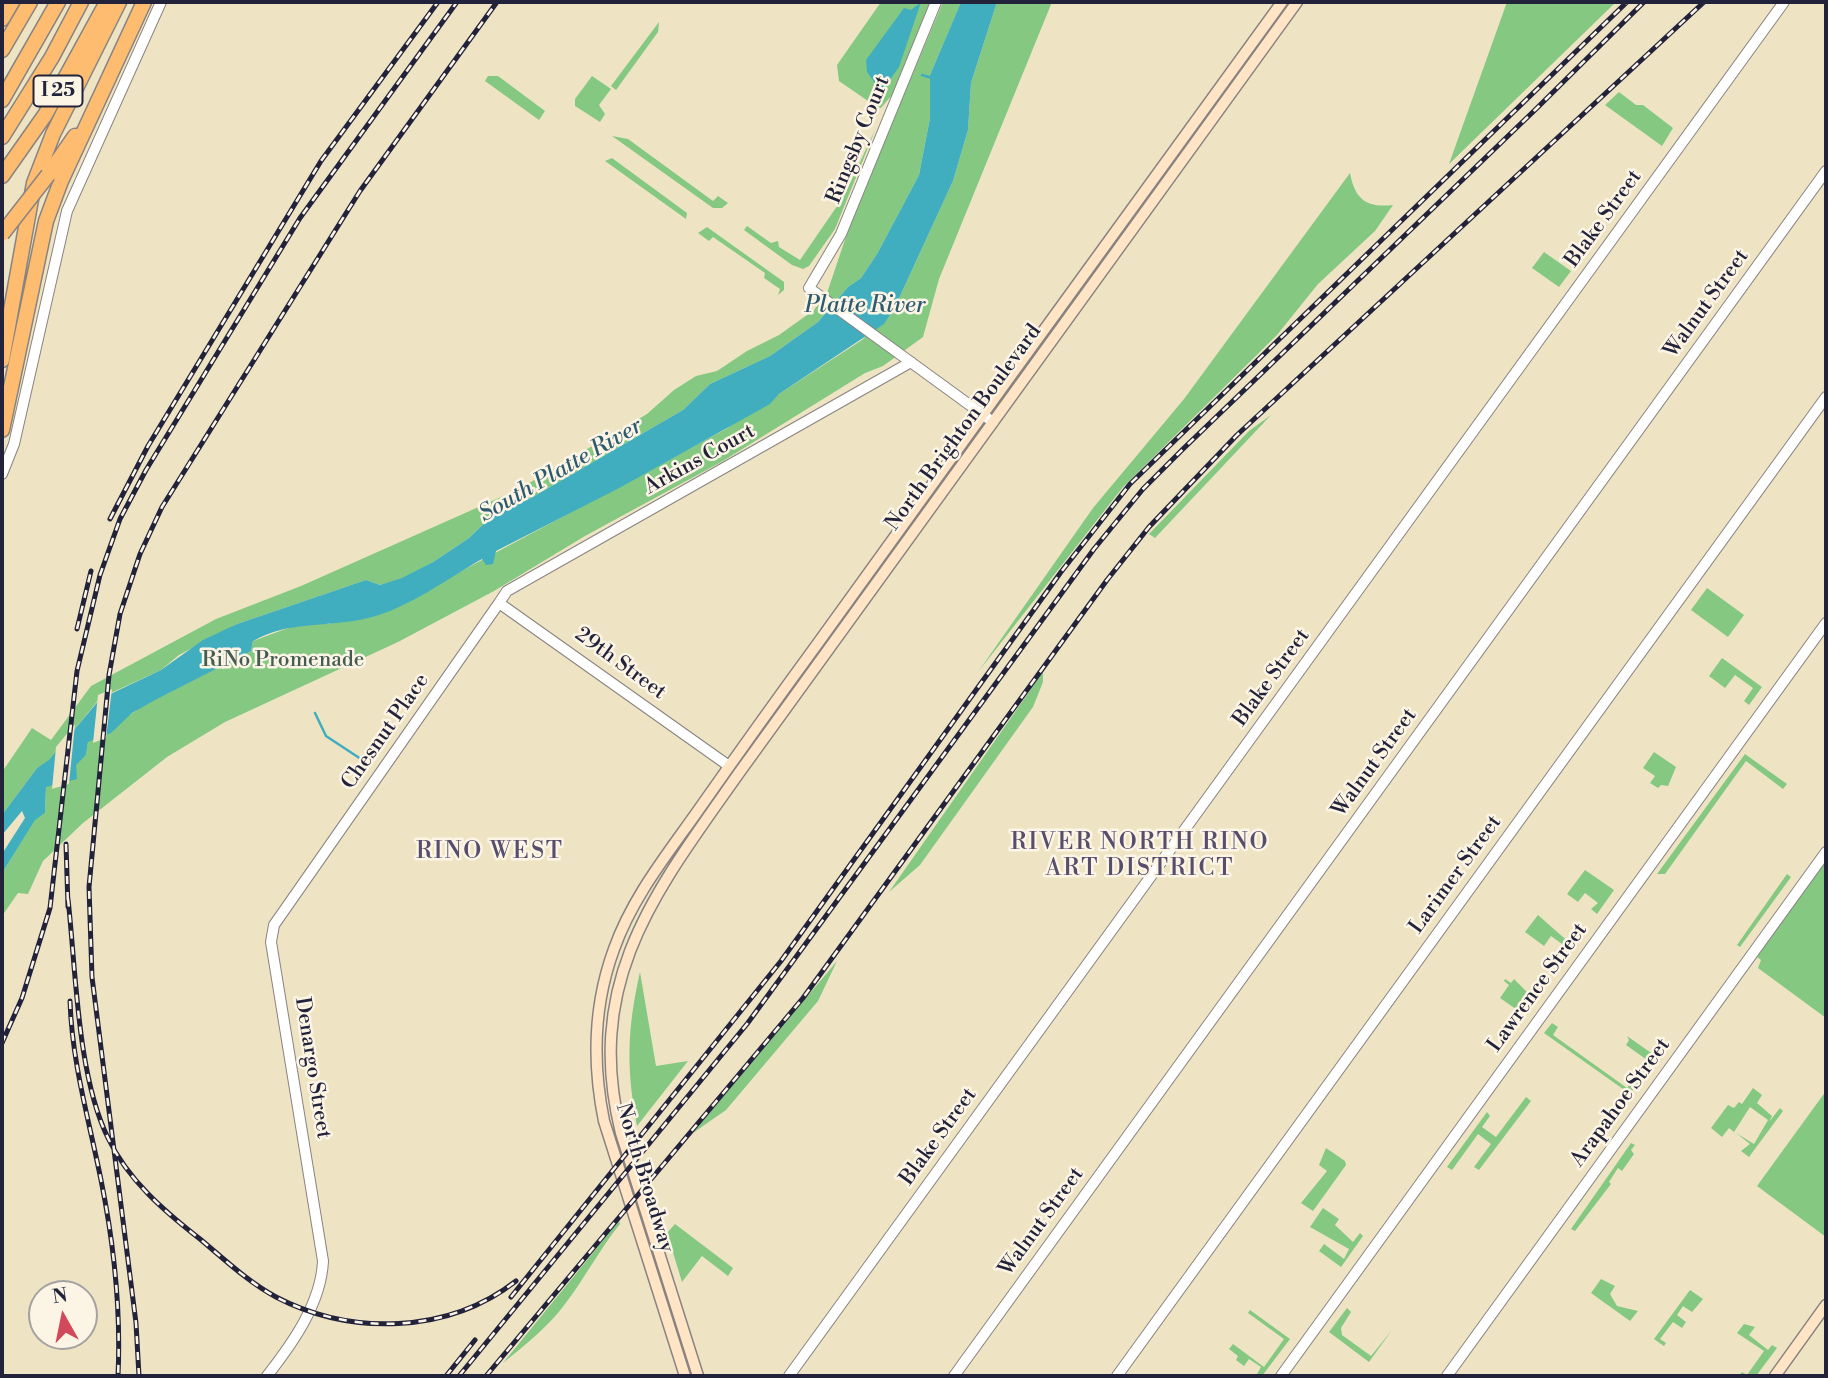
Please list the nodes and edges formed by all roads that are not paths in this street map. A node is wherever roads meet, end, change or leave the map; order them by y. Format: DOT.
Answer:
graph roads {
  1 [pos="12,2"];
  2 [pos="30,2"];
  3 [pos="58,2"];
  4 [pos="81,2"];
  5 [pos="107,2"];
  6 [pos="120,2"];
  7 [pos="144,2"];
  8 [pos="161,2"];
  9 [pos="936,2"];
  10 [pos="1282,2"];
  11 [pos="1297,2"];
  12 [pos="1784,2"];
  13 [pos="2,19"];
  14 [pos="2,50"];
  15 [pos="2,100"];
  16 [pos="1211,100"];
  17 [pos="93,110"];
  18 [pos="1206,127"];
  19 [pos="2,137"];
  20 [pos="1826,171"];
  21 [pos="2,176"];
  22 [pos="2,234"];
  23 [pos="2,360"];
  24 [pos="911,362"];
  25 [pos="1826,397"];
  26 [pos="982,414"];
  27 [pos="993,422"];
  28 [pos="2,430"];
  29 [pos="2,474"];
  30 [pos="499,603"];
  31 [pos="1826,623"];
  32 [pos="729,766"];
  33 [pos="1826,852"];
  34 [pos="654,872"];
  35 [pos="666,879"];
  36 [pos="305,883"];
  37 [pos="1826,1305"];
  38 [pos="270,1372"];
  39 [pos="685,1376"];
  40 [pos="698,1376"];
  41 [pos="789,1376"];
  42 [pos="954,1376"];
  43 [pos="1117,1376"];
  44 [pos="1281,1376"];
  45 [pos="1447,1376"];
  46 [pos="1775,1376"];
  1 -- 13 [label="highway"];
  2 -- 14 [label="highway"];
  3 -- 15 [label="highway, I 25"];
  4 -- 19 [label="highway"];
  5 -- 21 [label="highway, I 25"];
  6 -- 23 [label="highway"];
  7 -- 17 [label="highway"];
  8 -- 29 [label="street"];
  9 -- 24 [label="street, Ringsby Court"];
  10 -- 16 [label="main road, North Brighton Boulevard"];
  11 -- 18 [label="main road, North Brighton Boulevard"];
  12 -- 41 [label="street, Blake Street"];
  16 -- 18 [label="main road"];
  16 -- 26 [label="main road, North Brighton Boulevard"];
  17 -- 22 [label="highway, bridge"];
  17 -- 28 [label="highway"];
  18 -- 27 [label="main road, North Brighton Boulevard"];
  20 -- 42 [label="street, Walnut Street"];
  24 -- 26 [label="street"];
  24 -- 30 [label="street, Arkins Court"];
  25 -- 43 [label="street, Larimer Street"];
  26 -- 27 [label="street"];
  26 -- 32 [label="main road, North Brighton Boulevard"];
  27 -- 35 [label="main road, North Brighton Boulevard"];
  30 -- 32 [label="street, 29th Street"];
  30 -- 36 [label="street, Chesnut Place"];
  31 -- 44 [label="street, Lawrence Street"];
  32 -- 34 [label="main road, North Brighton Boulevard"];
  33 -- 45 [label="street, Arapahoe Street"];
  34 -- 39 [label="main road, North Broadway"];
  35 -- 40 [label="main road, North Broadway"];
  36 -- 38 [label="street, Denargo Street"];
  37 -- 46 [label="main road"];
}
